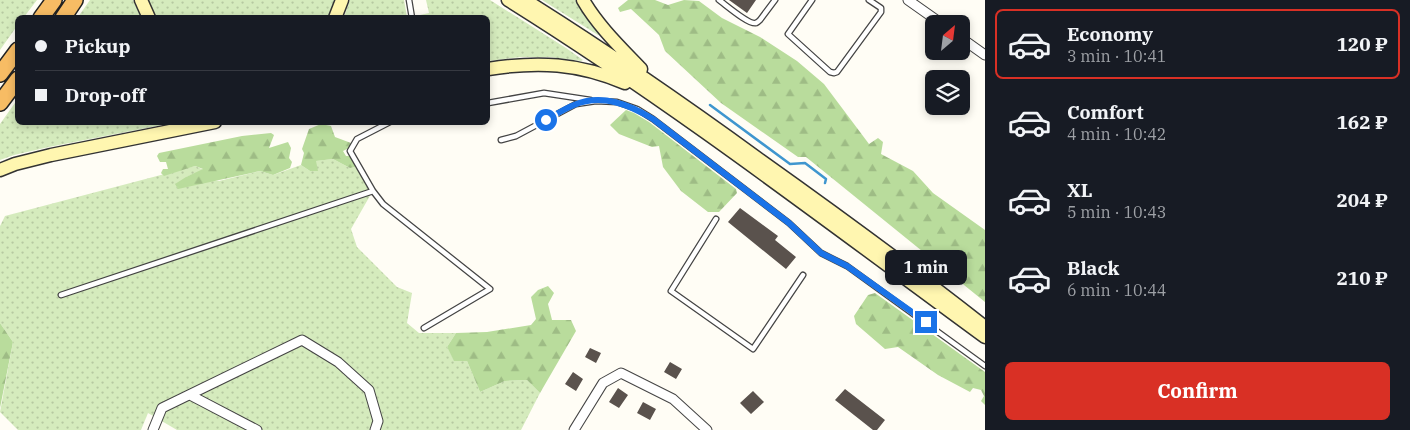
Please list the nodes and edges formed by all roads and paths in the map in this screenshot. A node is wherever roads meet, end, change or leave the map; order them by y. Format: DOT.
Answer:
graph roads {
  1 [pos="54,0"];
  2 [pos="76,0"];
  3 [pos="141,0"];
  4 [pos="342,0"];
  5 [pos="408,0"];
  6 [pos="508,0"];
  7 [pos="524,0"];
  8 [pos="583,0"];
  9 [pos="719,0"];
  10 [pos="775,0"];
  11 [pos="812,0"];
  12 [pos="869,0"];
  13 [pos="908,0"];
  14 [pos="43,15"];
  15 [pos="65,15"];
  16 [pos="147,15"];
  17 [pos="336,15"];
  18 [pos="411,15"];
  19 [pos="929,15"];
  20 [pos="970,44"];
  21 [pos="15,54"];
  22 [pos="985,54"];
  23 [pos="490,69"];
  24 [pos="0,74"];
  25 [pos="15,83"];
  26 [pos="655,90"];
  27 [pos="596,100"];
  28 [pos="0,102"];
  29 [pos="490,103"];
  30 [pos="200,125"];
  31 [pos="384,125"];
  32 [pos="501,140"];
  33 [pos="0,170"];
  34 [pos="373,191"];
  35 [pos="716,219"];
  36 [pos="803,276"];
  37 [pos="61,295"];
  38 [pos="985,327"];
  39 [pos="424,328"];
  40 [pos="985,338"];
  41 [pos="985,366"];
  42 [pos="190,395"];
  43 [pos="153,430"];
  44 [pos="257,430"];
  45 [pos="375,430"];
  46 [pos="574,430"];
  47 [pos="707,430"];
  1 -- 14 [label="highway"];
  2 -- 15 [label="highway"];
  3 -- 16 [label="main road"];
  4 -- 17 [label="main road"];
  5 -- 18 [label="lane"];
  6 -- 26 [label="main road"];
  7 -- 26 [label="main road"];
  8 -- 26 [label="main road"];
  9 -- 10 [label="lane"];
  11 -- 12 [label="lane"];
  13 -- 19 [label="street"];
  20 -- 22 [label="street"];
  21 -- 24 [label="highway"];
  23 -- 26 [label="main road"];
  25 -- 28 [label="highway"];
  26 -- 38 [label="main road"];
  26 -- 40 [label="main road"];
  27 -- 29 [label="lane"];
  27 -- 32 [label="lane"];
  27 -- 41 [label="lane"];
  30 -- 33 [label="main road"];
  31 -- 34 [label="lane"];
  34 -- 37 [label="lane"];
  34 -- 39 [label="lane"];
  35 -- 36 [label="lane"];
  42 -- 43 [label="street"];
  42 -- 44 [label="street"];
  42 -- 45 [label="street"];
  46 -- 47 [label="street"];
}
